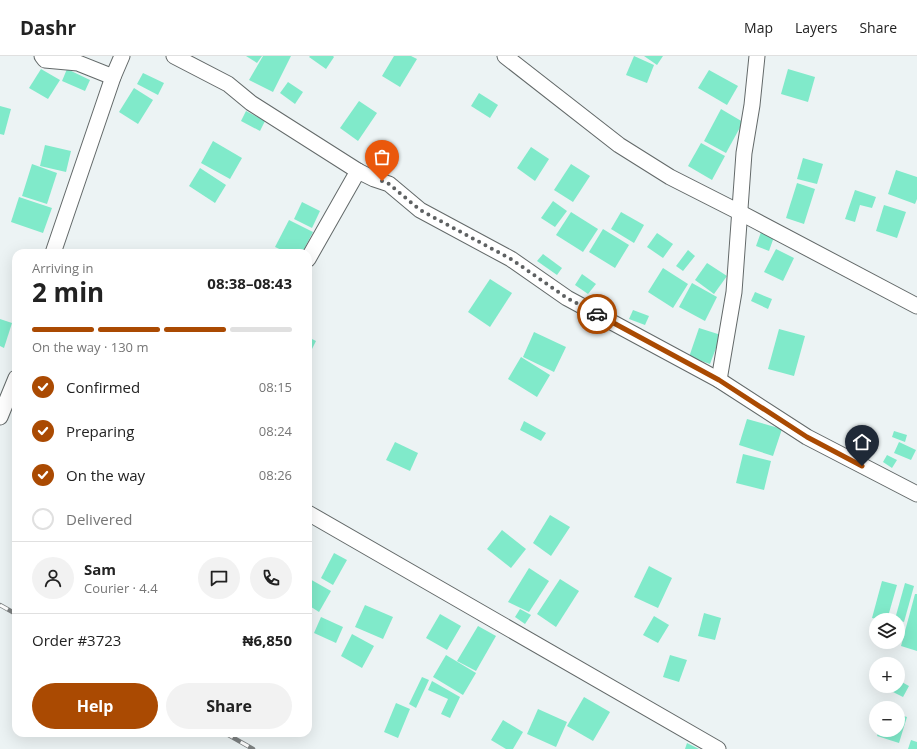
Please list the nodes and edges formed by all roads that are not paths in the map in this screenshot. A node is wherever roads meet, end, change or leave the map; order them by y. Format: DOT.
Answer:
graph roads {
  1 [pos="42,56"];
  2 [pos="122,56"];
  3 [pos="174,56"];
  4 [pos="505,56"];
  5 [pos="757,56"];
  6 [pos="113,76"];
  7 [pos="358,171"];
  8 [pos="739,212"];
  9 [pos="54,249"];
  10 [pos="312,252"];
  11 [pos="917,306"];
  12 [pos="719,380"];
  13 [pos="12,388"];
  14 [pos="0,417"];
  15 [pos="917,494"];
  16 [pos="312,516"];
  17 [pos="718,749"];
  1 -- 6 [label="street"];
  2 -- 6 [label="street"];
  3 -- 7 [label="street"];
  4 -- 8 [label="street"];
  5 -- 8 [label="street"];
  6 -- 9 [label="street"];
  7 -- 10 [label="street"];
  7 -- 12 [label="street"];
  8 -- 11 [label="street"];
  8 -- 12 [label="street"];
  12 -- 15 [label="street"];
  13 -- 14 [label="street"];
  16 -- 17 [label="street"];
}
